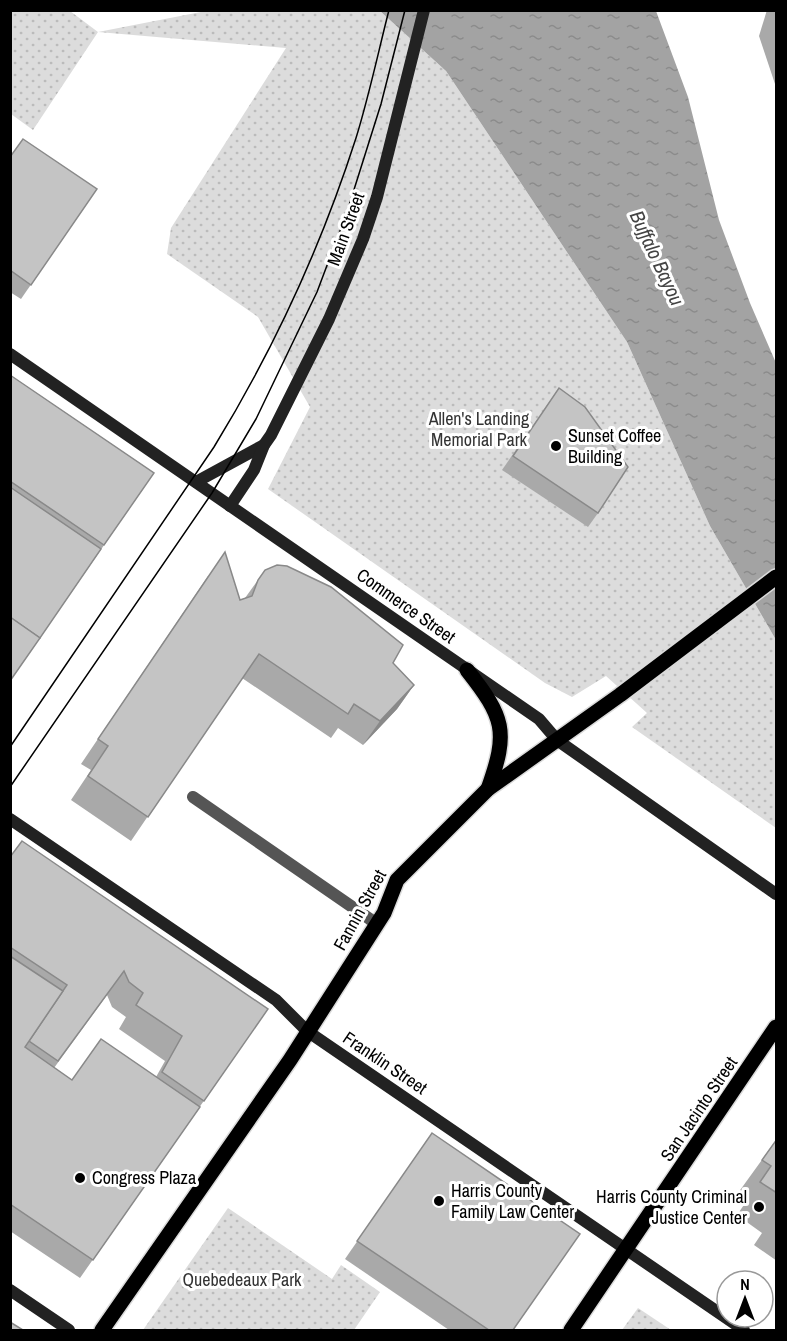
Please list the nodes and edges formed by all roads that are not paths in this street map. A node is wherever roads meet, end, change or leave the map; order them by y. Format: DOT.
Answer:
graph roads {
  1 [pos="424,10"];
  2 [pos="10,354"];
  3 [pos="268,440"];
  4 [pos="196,482"];
  5 [pos="230,506"];
  6 [pos="777,577"];
  7 [pos="467,670"];
  8 [pos="557,740"];
  9 [pos="488,789"];
  10 [pos="193,796"];
  11 [pos="10,819"];
  12 [pos="777,894"];
  13 [pos="376,924"];
  14 [pos="777,1027"];
  15 [pos="307,1031"];
  16 [pos="627,1249"];
  17 [pos="10,1290"];
  18 [pos="69,1330"];
  19 [pos="102,1330"];
  20 [pos="571,1330"];
  21 [pos="744,1330"];
  1 -- 3 [label="main road, Main Street"];
  2 -- 4 [label="main road, Commerce Street"];
  3 -- 4 [label="main road"];
  3 -- 5 [label="main road, Main Street"];
  4 -- 5 [label="main road, Commerce Street"];
  5 -- 7 [label="main road, Commerce Street"];
  6 -- 8 [label="main road, Fannin Street"];
  7 -- 8 [label="main road, Commerce Street"];
  7 -- 9 [label="main road"];
  8 -- 9 [label="main road, Fannin Street"];
  8 -- 12 [label="main road, Commerce Street"];
  9 -- 13 [label="main road, Fannin Street"];
  10 -- 13 [label="lane"];
  11 -- 15 [label="main road, Franklin Street"];
  13 -- 15 [label="main road, Fannin Street"];
  14 -- 16 [label="main road, San Jacinto Street"];
  15 -- 16 [label="main road, Franklin Street"];
  15 -- 19 [label="main road, Fannin Street"];
  16 -- 20 [label="main road, San Jacinto Street"];
  16 -- 21 [label="main road, Franklin Street"];
  17 -- 18 [label="main road"];
}
